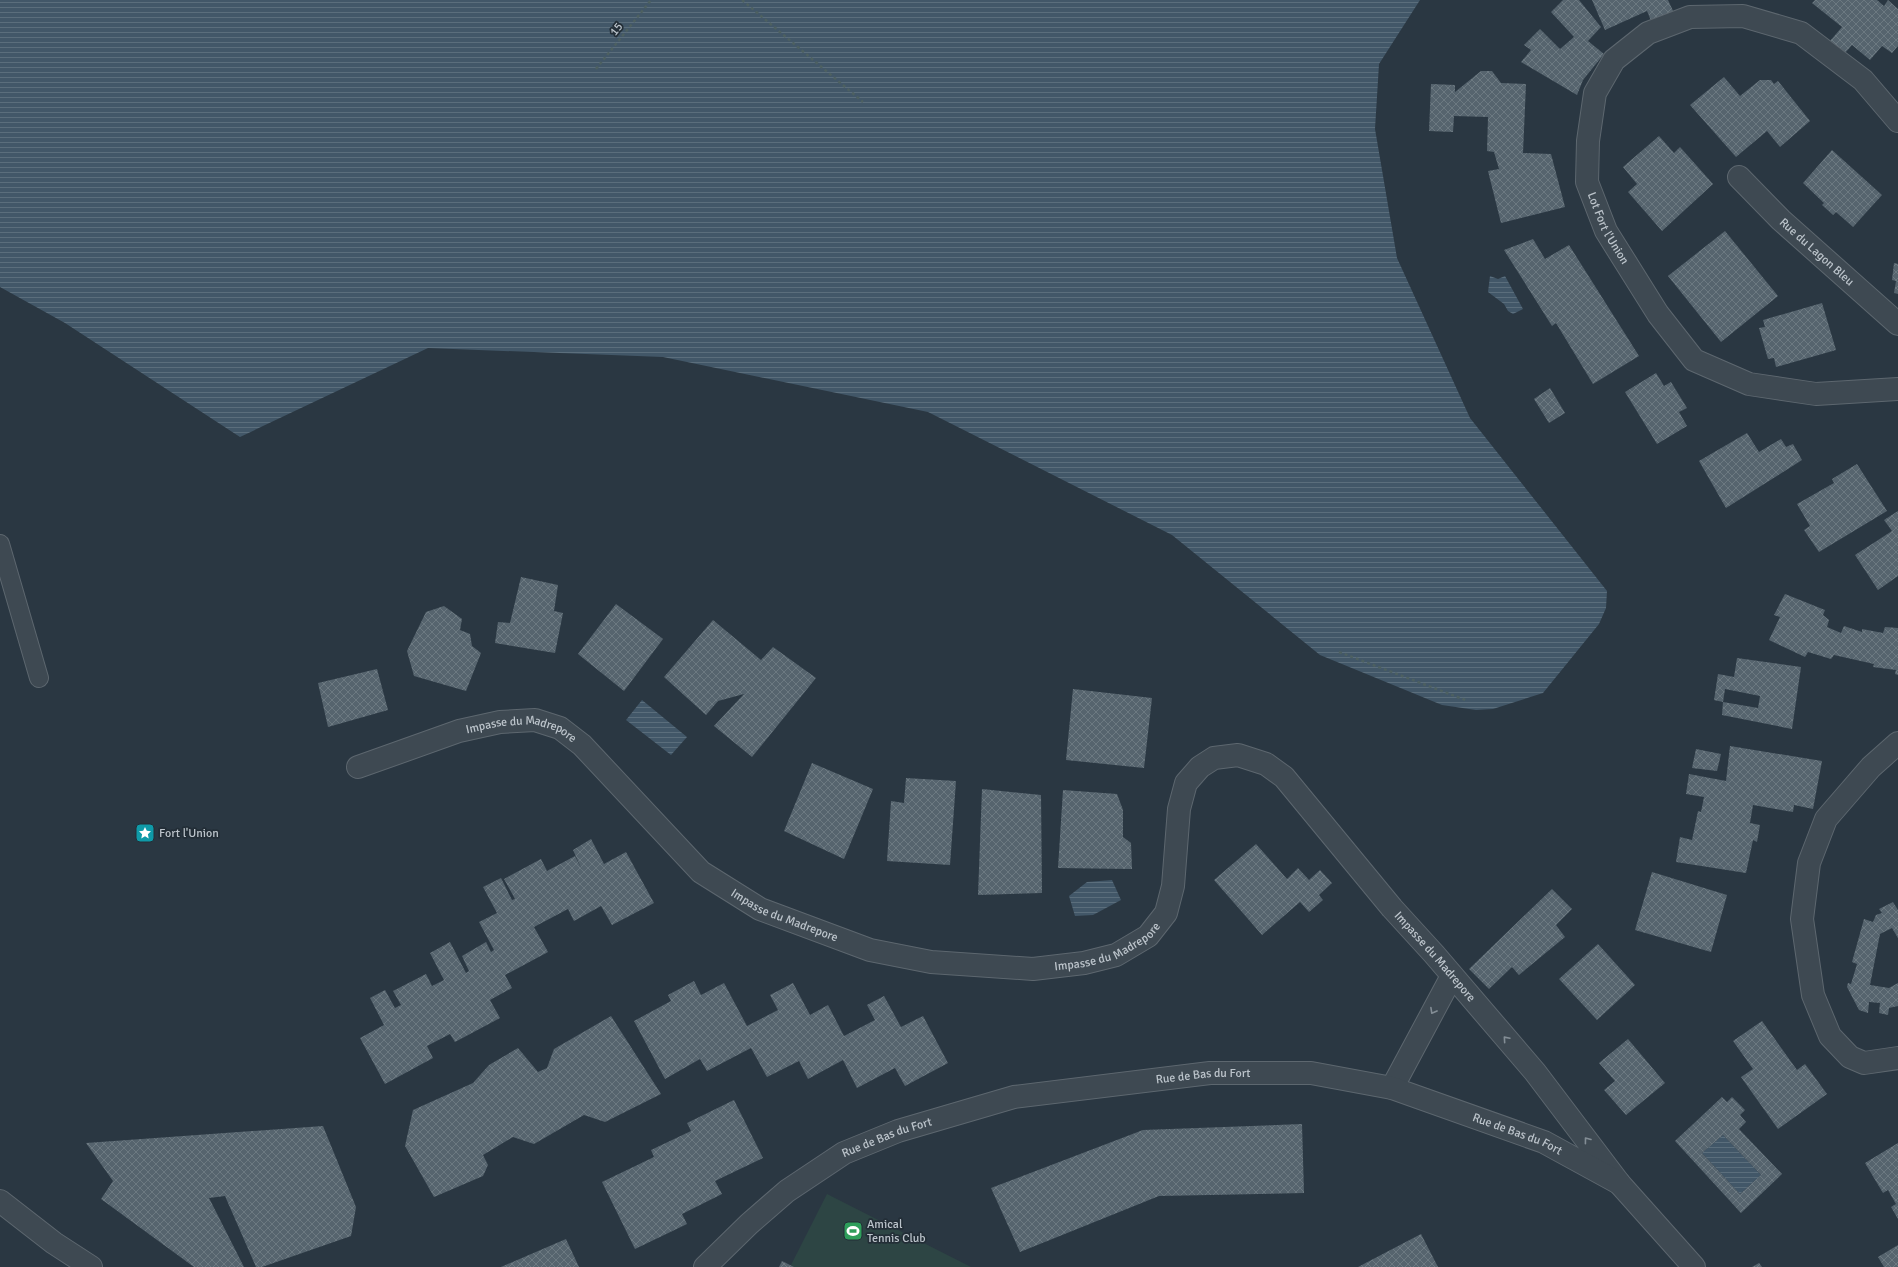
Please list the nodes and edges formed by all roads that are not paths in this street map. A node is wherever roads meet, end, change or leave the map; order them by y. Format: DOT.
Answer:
graph roads {
  1 [pos="1898,121"];
  2 [pos="1739,177"];
  3 [pos="1898,324"];
  4 [pos="1898,389"];
  5 [pos="0,544"];
  6 [pos="39,678"];
  7 [pos="1898,743"];
  8 [pos="358,767"];
  9 [pos="1452,976"];
  10 [pos="1898,1058"];
  11 [pos="1392,1088"];
  12 [pos="1619,1183"];
  13 [pos="0,1201"];
  14 [pos="91,1267"];
  15 [pos="705,1267"];
  16 [pos="1694,1267"];
  1 -- 4 [label="street, Lot Fort l'Union"];
  2 -- 3 [label="street, Rue du Lagon Bleu"];
  5 -- 6 [label="lane"];
  7 -- 10 [label="street"];
  8 -- 9 [label="street, Impasse du Madrepore"];
  9 -- 11 [label="street, one-way"];
  12 -- 9 [label="street, Impasse du Madrepore, one-way"];
  11 -- 12 [label="street, Rue de Bas du Fort"];
  11 -- 15 [label="street, Rue de Bas du Fort"];
  12 -- 16 [label="street, Rue de Bas du Fort"];
  13 -- 14 [label="street"];
}
